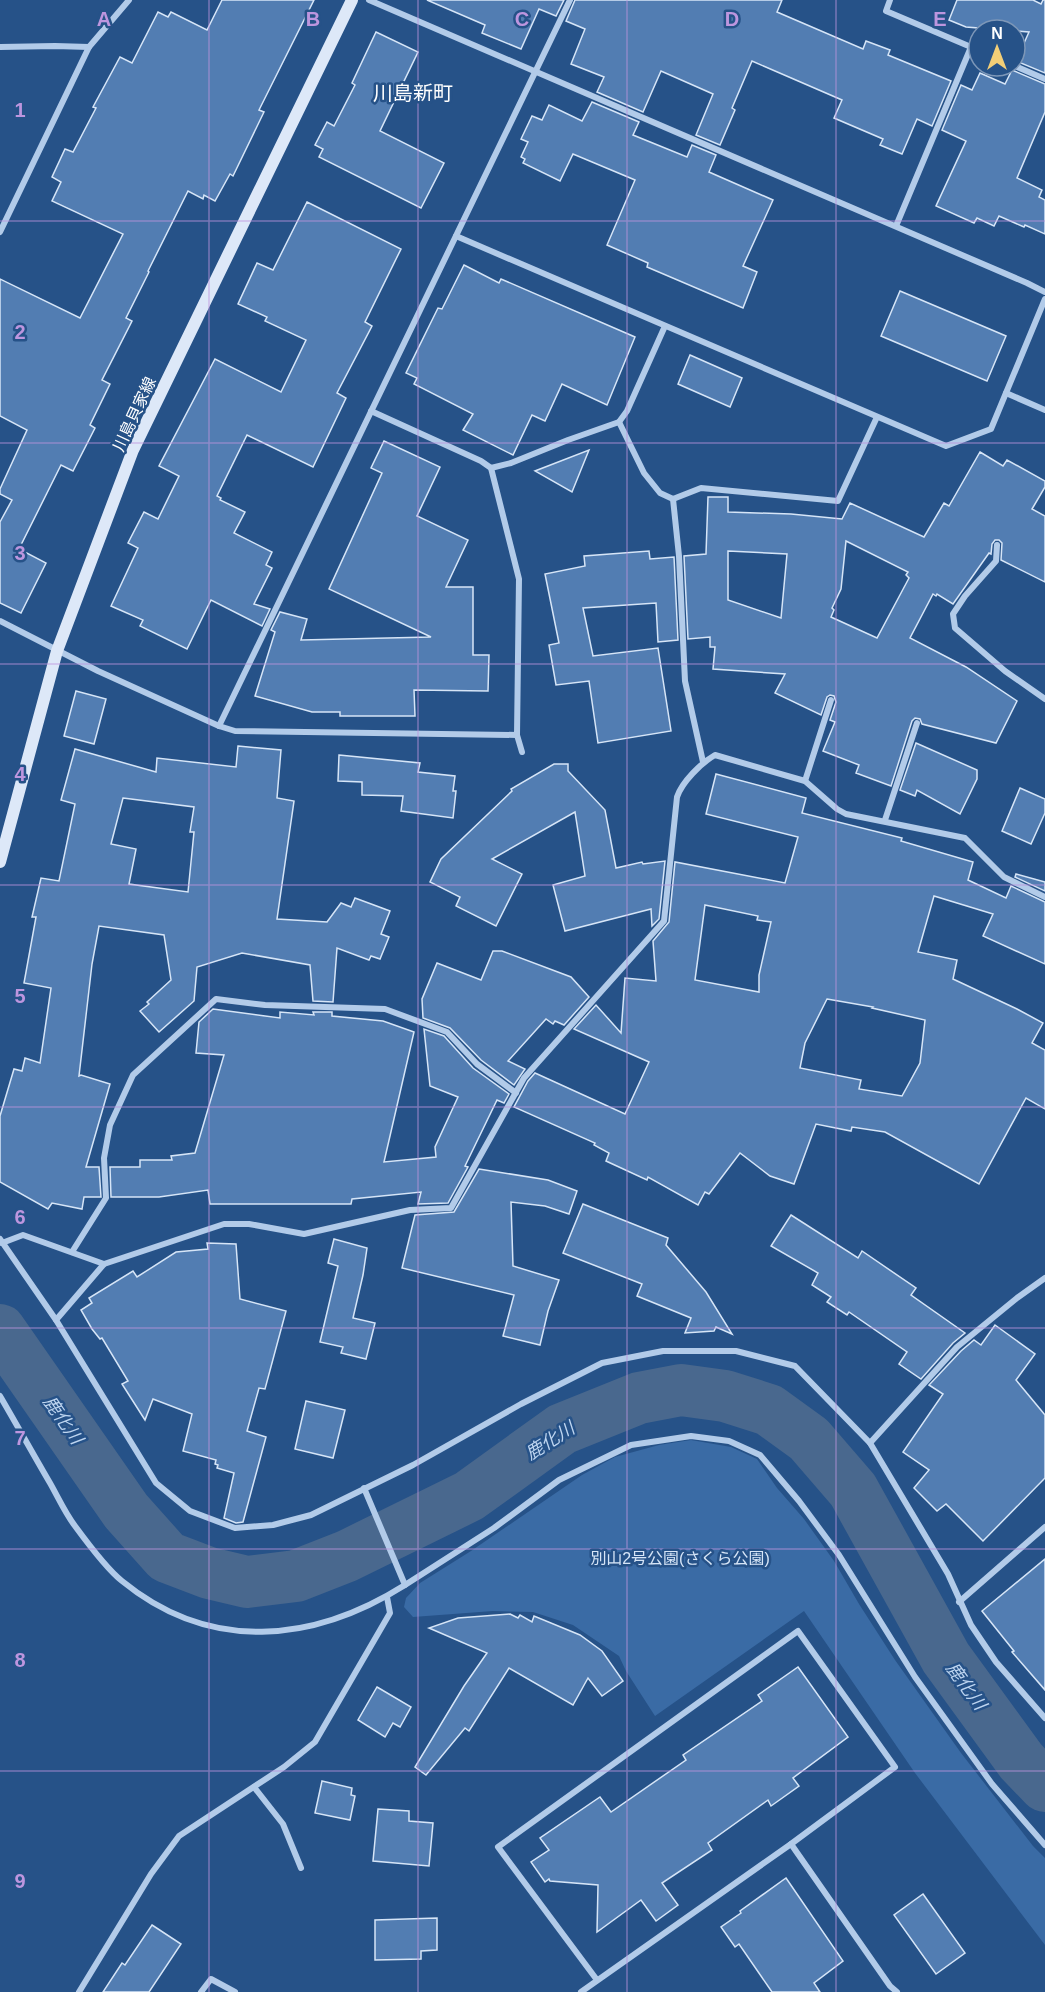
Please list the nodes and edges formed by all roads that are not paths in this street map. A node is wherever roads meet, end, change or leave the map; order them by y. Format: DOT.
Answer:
graph roads {
  1 [pos="129,0"];
  2 [pos="352,0"];
  3 [pos="369,0"];
  4 [pos="570,0"];
  5 [pos="890,0"];
  6 [pos="967,45"];
  7 [pos="0,47"];
  8 [pos="89,47"];
  9 [pos="967,57"];
  10 [pos="537,71"];
  11 [pos="1027,71"];
  12 [pos="1045,79"];
  13 [pos="896,226"];
  14 [pos="0,232"];
  15 [pos="456,236"];
  16 [pos="1045,292"];
  17 [pos="1045,299"];
  18 [pos="665,326"];
  19 [pos="1006,393"];
  20 [pos="1045,410"];
  21 [pos="371,411"];
  22 [pos="877,417"];
  23 [pos="619,422"];
  24 [pos="491,468"];
  25 [pos="673,499"];
  26 [pos="997,545"];
  27 [pos="0,621"];
  28 [pos="57,651"];
  29 [pos="1045,699"];
  30 [pos="831,700"];
  31 [pos="917,723"];
  32 [pos="219,726"];
  33 [pos="517,735"];
  34 [pos="522,752"];
  35 [pos="703,762"];
  36 [pos="806,781"];
  37 [pos="885,820"];
  38 [pos="0,862"];
  39 [pos="1045,897"];
  40 [pos="516,1092"];
  41 [pos="1,1241"];
  42 [pos="72,1252"];
  43 [pos="104,1264"];
  44 [pos="1045,1278"];
  45 [pos="56,1320"];
  46 [pos="0,1396"];
  47 [pos="870,1443"];
  48 [pos="364,1488"];
  49 [pos="1045,1527"];
  50 [pos="405,1585"];
  51 [pos="387,1597"];
  52 [pos="959,1602"];
  53 [pos="1045,1718"];
  54 [pos="254,1787"];
  55 [pos="791,1844"];
  56 [pos="1045,1845"];
  57 [pos="301,1868"];
  58 [pos="597,1980"];
  59 [pos="890,1986"];
  60 [pos="79,1992"];
  61 [pos="201,1992"];
  62 [pos="235,1992"];
  63 [pos="581,1992"];
  64 [pos="882,1992"];
  65 [pos="897,1992"];
  1 -- 8 [label="street"];
  2 -- 28 [label="main road, 川島貝家線"];
  3 -- 10 [label="street"];
  4 -- 10 [label="street"];
  5 -- 6 [label="street"];
  7 -- 8 [label="street"];
  8 -- 14 [label="street"];
  9 -- 13 [label="street"];
  10 -- 13 [label="street"];
  10 -- 15 [label="street"];
  11 -- 12 [label="street"];
  13 -- 16 [label="street"];
  15 -- 18 [label="street"];
  15 -- 21 [label="street"];
  17 -- 19 [label="street"];
  18 -- 22 [label="street"];
  18 -- 23 [label="street"];
  19 -- 20 [label="street"];
  19 -- 22 [label="street"];
  21 -- 24 [label="street"];
  21 -- 32 [label="street"];
  22 -- 25 [label="street"];
  23 -- 24 [label="street"];
  23 -- 25 [label="street"];
  24 -- 33 [label="street"];
  25 -- 35 [label="street"];
  26 -- 29 [label="street"];
  27 -- 28 [label="street"];
  28 -- 32 [label="street"];
  28 -- 38 [label="main road, 川島貝家線"];
  30 -- 36 [label="street"];
  31 -- 37 [label="street"];
  32 -- 33 [label="street"];
  33 -- 34 [label="street"];
  35 -- 36 [label="street"];
  35 -- 40 [label="street"];
  36 -- 37 [label="street"];
  37 -- 39 [label="street"];
  40 -- 42 [label="street"];
  40 -- 43 [label="street"];
  41 -- 42 [label="street"];
  41 -- 45 [label="street"];
  42 -- 43 [label="street"];
  43 -- 45 [label="street"];
  44 -- 47 [label="street"];
  45 -- 48 [label="street"];
  46 -- 51 [label="street"];
  47 -- 48 [label="street"];
  47 -- 52 [label="street"];
  48 -- 50 [label="street"];
  49 -- 52 [label="street"];
  50 -- 51 [label="street"];
  50 -- 56 [label="street"];
  51 -- 54 [label="street"];
  52 -- 53 [label="street"];
  54 -- 57 [label="street"];
  54 -- 60 [label="street"];
  55 -- 58 [label="street"];
  55 -- 58 [label="street"];
  55 -- 59 [label="street"];
  58 -- 63 [label="street"];
  59 -- 64 [label="street"];
  59 -- 65 [label="street"];
  61 -- 62 [label="street"];
}
